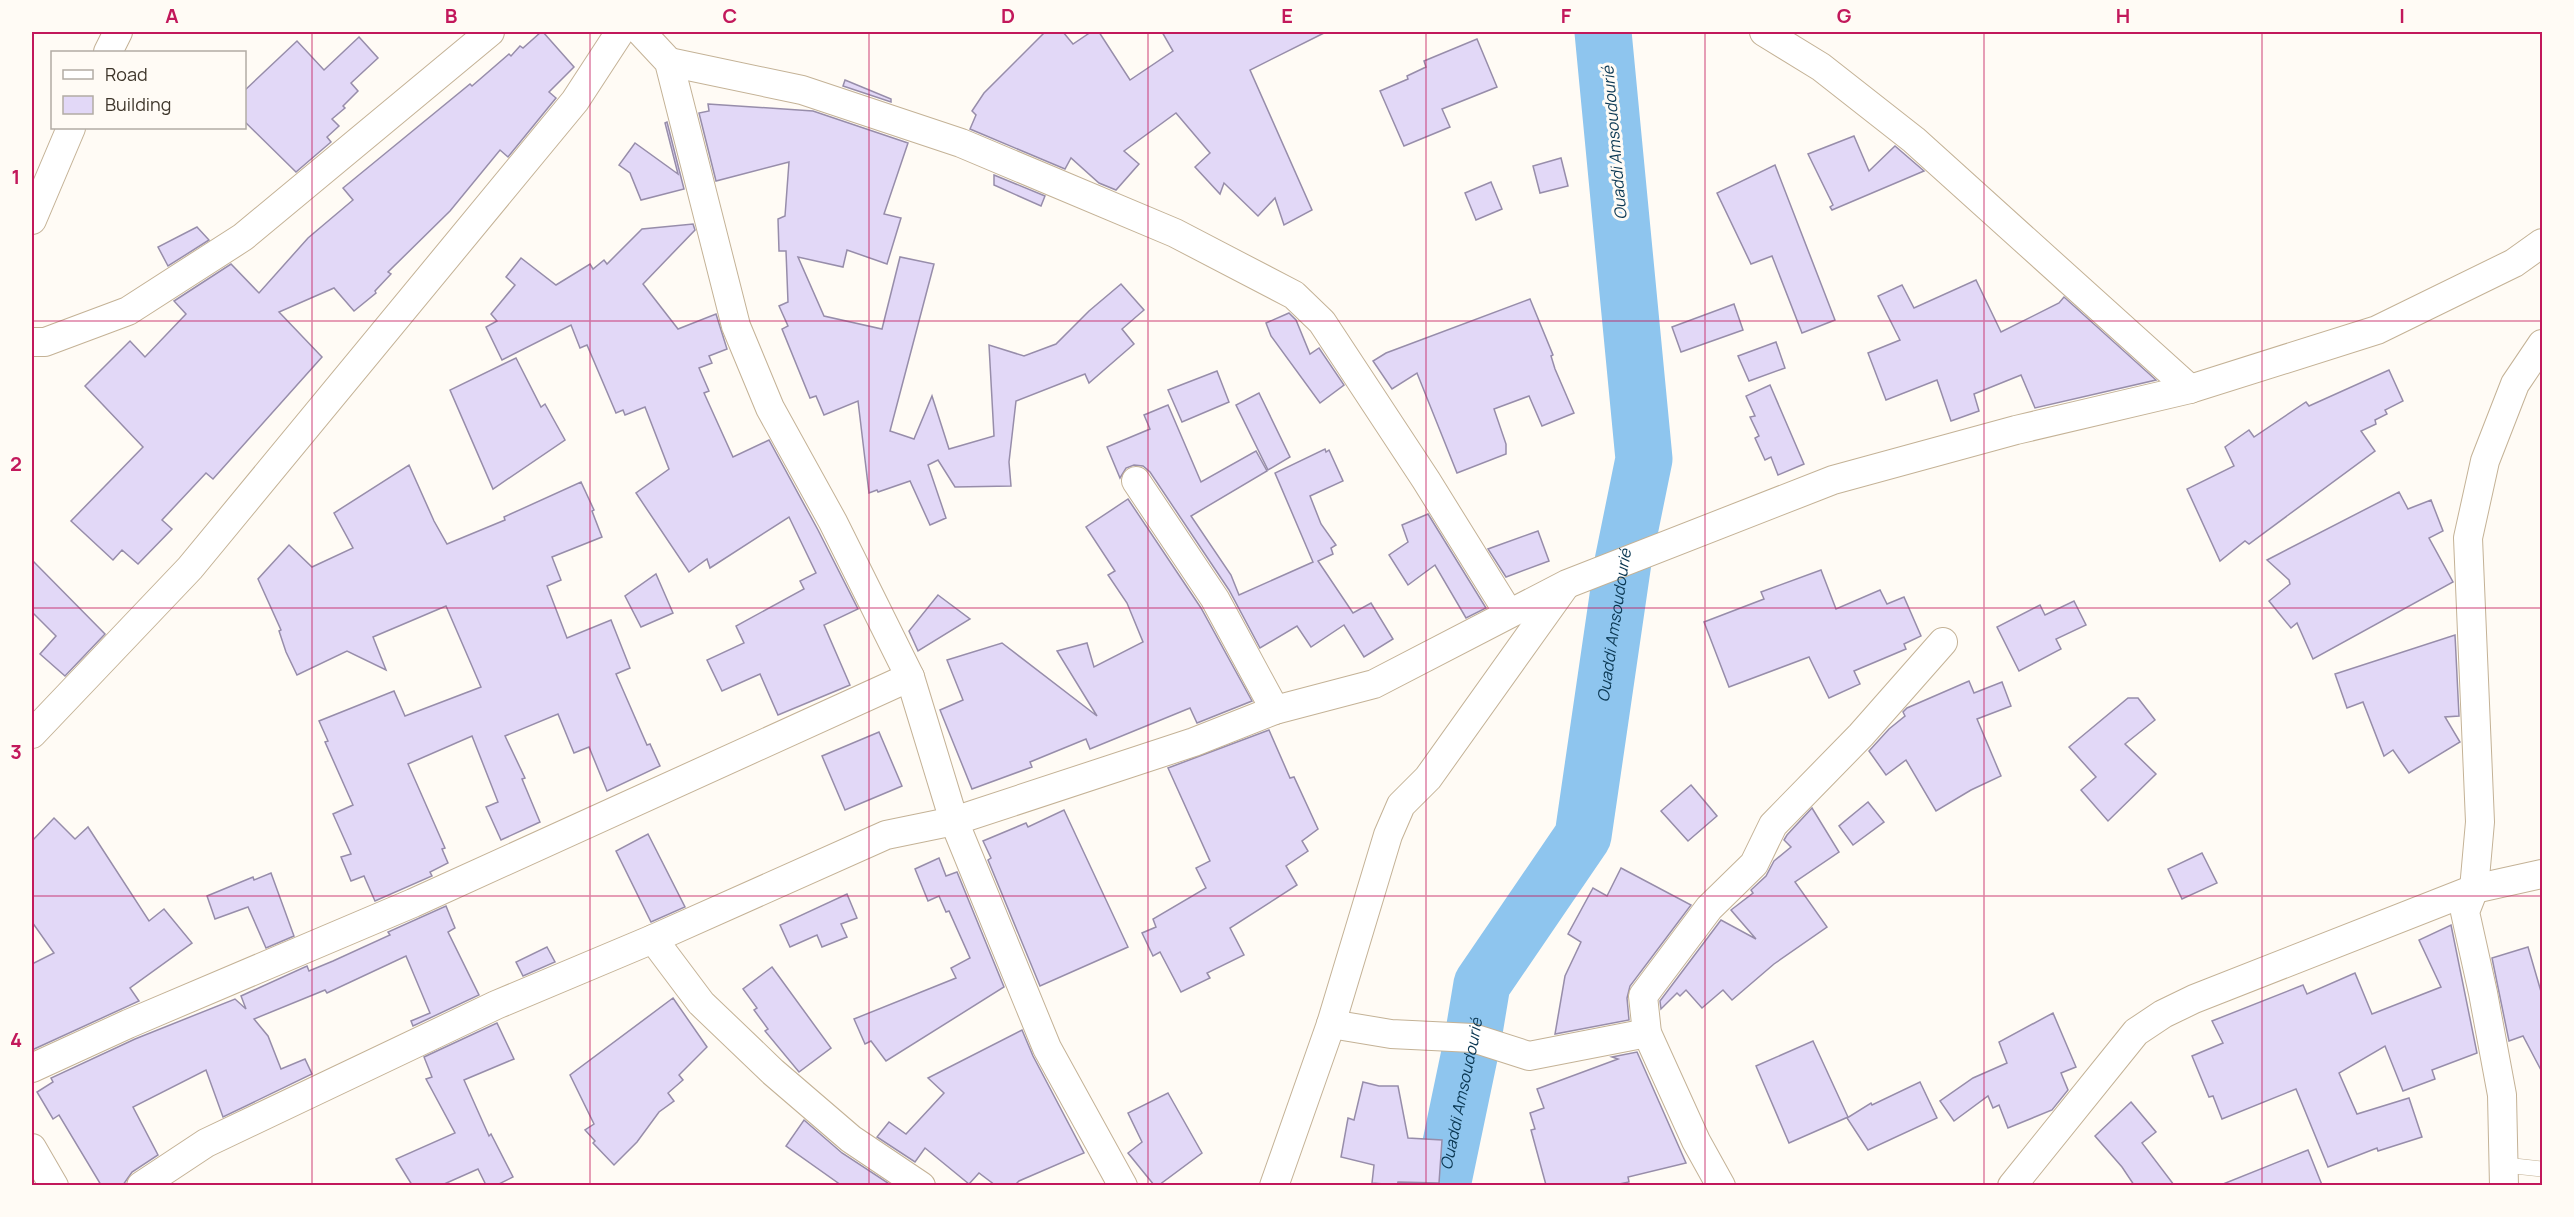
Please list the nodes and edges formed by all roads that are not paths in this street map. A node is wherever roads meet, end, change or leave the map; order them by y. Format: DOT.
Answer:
graph roads {
  1 [pos="118,32"];
  2 [pos="490,32"];
  3 [pos="620,32"];
  4 [pos="641,32"];
  5 [pos="1764,32"];
  6 [pos="108,51"];
  7 [pos="669,62"];
  8 [pos="71,129"];
  9 [pos="32,220"];
  10 [pos="2542,243"];
  11 [pos="32,342"];
  12 [pos="2542,344"];
  13 [pos="2190,389"];
  14 [pos="1136,481"];
  15 [pos="1567,584"];
  16 [pos="1508,612"];
  17 [pos="1943,642"];
  18 [pos="910,677"];
  19 [pos="1275,710"];
  20 [pos="32,734"];
  21 [pos="954,821"];
  22 [pos="2542,874"];
  23 [pos="2474,889"];
  24 [pos="653,939"];
  25 [pos="1331,1024"];
  26 [pos="1647,1033"];
  27 [pos="32,1068"];
  28 [pos="32,1148"];
  29 [pos="2542,1169"];
  30 [pos="2504,1175"];
  31 [pos="54,1185"];
  32 [pos="141,1185"];
  33 [pos="921,1185"];
  34 [pos="1123,1185"];
  35 [pos="1274,1185"];
  36 [pos="1721,1185"];
  37 [pos="2012,1185"];
  1 -- 6 [label="street"];
  2 -- 11 [label="street"];
  3 -- 20 [label="street"];
  4 -- 7 [label="street"];
  5 -- 13 [label="street"];
  7 -- 16 [label="street"];
  7 -- 18 [label="street"];
  8 -- 9 [label="street"];
  10 -- 13 [label="street"];
  12 -- 23 [label="street"];
  13 -- 15 [label="street"];
  14 -- 19 [label="street"];
  15 -- 16 [label="street"];
  15 -- 25 [label="street"];
  16 -- 19 [label="street"];
  17 -- 26 [label="street"];
  18 -- 21 [label="street"];
  18 -- 27 [label="street"];
  19 -- 21 [label="street"];
  21 -- 24 [label="street"];
  21 -- 34 [label="street"];
  22 -- 23 [label="street"];
  23 -- 30 [label="street"];
  23 -- 37 [label="street"];
  24 -- 32 [label="street"];
  24 -- 33 [label="street"];
  25 -- 26 [label="street"];
  25 -- 35 [label="street"];
  26 -- 36 [label="street"];
  28 -- 31 [label="street"];
  29 -- 30 [label="lane"];
}
